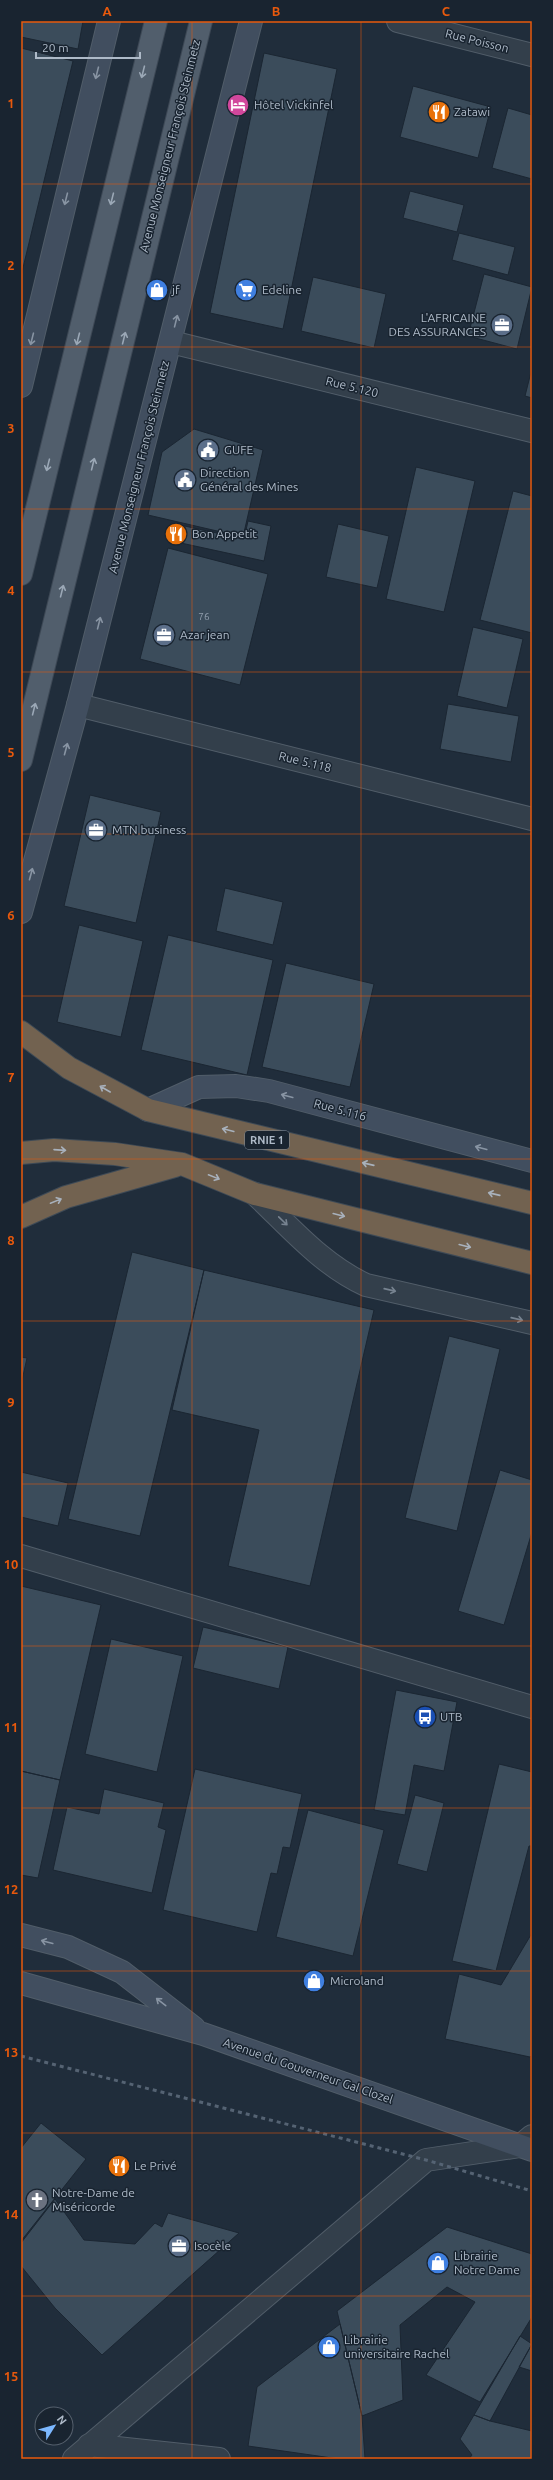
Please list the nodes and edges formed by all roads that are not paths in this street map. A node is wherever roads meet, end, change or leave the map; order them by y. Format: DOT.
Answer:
graph roads {
  1 [pos="109,21"];
  2 [pos="156,21"];
  3 [pos="201,21"];
  4 [pos="251,21"];
  5 [pos="398,21"];
  6 [pos="532,55"];
  7 [pos="171,342"];
  8 [pos="21,386"];
  9 [pos="532,432"];
  10 [pos="21,574"];
  11 [pos="78,705"];
  12 [pos="21,760"];
  13 [pos="532,819"];
  14 [pos="21,912"];
  15 [pos="21,1032"];
  16 [pos="148,1110"];
  17 [pos="21,1153"];
  18 [pos="532,1161"];
  19 [pos="182,1164"];
  20 [pos="255,1194"];
  21 [pos="532,1203"];
  22 [pos="21,1217"];
  23 [pos="532,1263"];
  24 [pos="532,1323"];
  25 [pos="21,1556"];
  26 [pos="532,1707"];
  27 [pos="21,1935"];
  28 [pos="21,1982"];
  29 [pos="21,1994"];
  30 [pos="81,2001"];
  31 [pos="203,2034"];
  32 [pos="528,2144"];
  33 [pos="81,2452"];
  34 [pos="219,2459"];
  1 -- 8 [label="main road, one-way"];
  2 -- 10 [label="main road, one-way"];
  12 -- 3 [label="main road, Avenue Monseigneur François Steinmetz, one-way"];
  7 -- 4 [label="main road, Avenue Monseigneur François Steinmetz, one-way"];
  5 -- 6 [label="street, Rue Poisson"];
  7 -- 9 [label="street, Rue 5.120"];
  11 -- 7 [label="main road, Avenue Monseigneur François Steinmetz, one-way"];
  11 -- 13 [label="street, Rue 5.118"];
  14 -- 11 [label="main road, Avenue Monseigneur François Steinmetz, one-way"];
  16 -- 15 [label="highway, RNIE 1, one-way"];
  18 -- 16 [label="main road, Rue 5.116, one-way"];
  21 -- 16 [label="highway, RNIE 1, one-way"];
  17 -- 19 [label="highway, one-way"];
  19 -- 20 [label="highway, one-way"];
  22 -- 19 [label="highway, one-way"];
  20 -- 23 [label="highway, one-way"];
  20 -- 24 [label="street, one-way"];
  25 -- 26 [label="street"];
  31 -- 27 [label="main road, one-way"];
  28 -- 30 [label="main road, Avenue du Gouverneur Gal Clozel"];
  29 -- 30 [label="main road, Avenue du Gouverneur Gal Clozel"];
  30 -- 31 [label="main road, Avenue du Gouverneur Gal Clozel"];
  31 -- 32 [label="main road, Avenue du Gouverneur Gal Clozel"];
  32 -- 33 [label="street"];
  33 -- 34 [label="street"];
}
